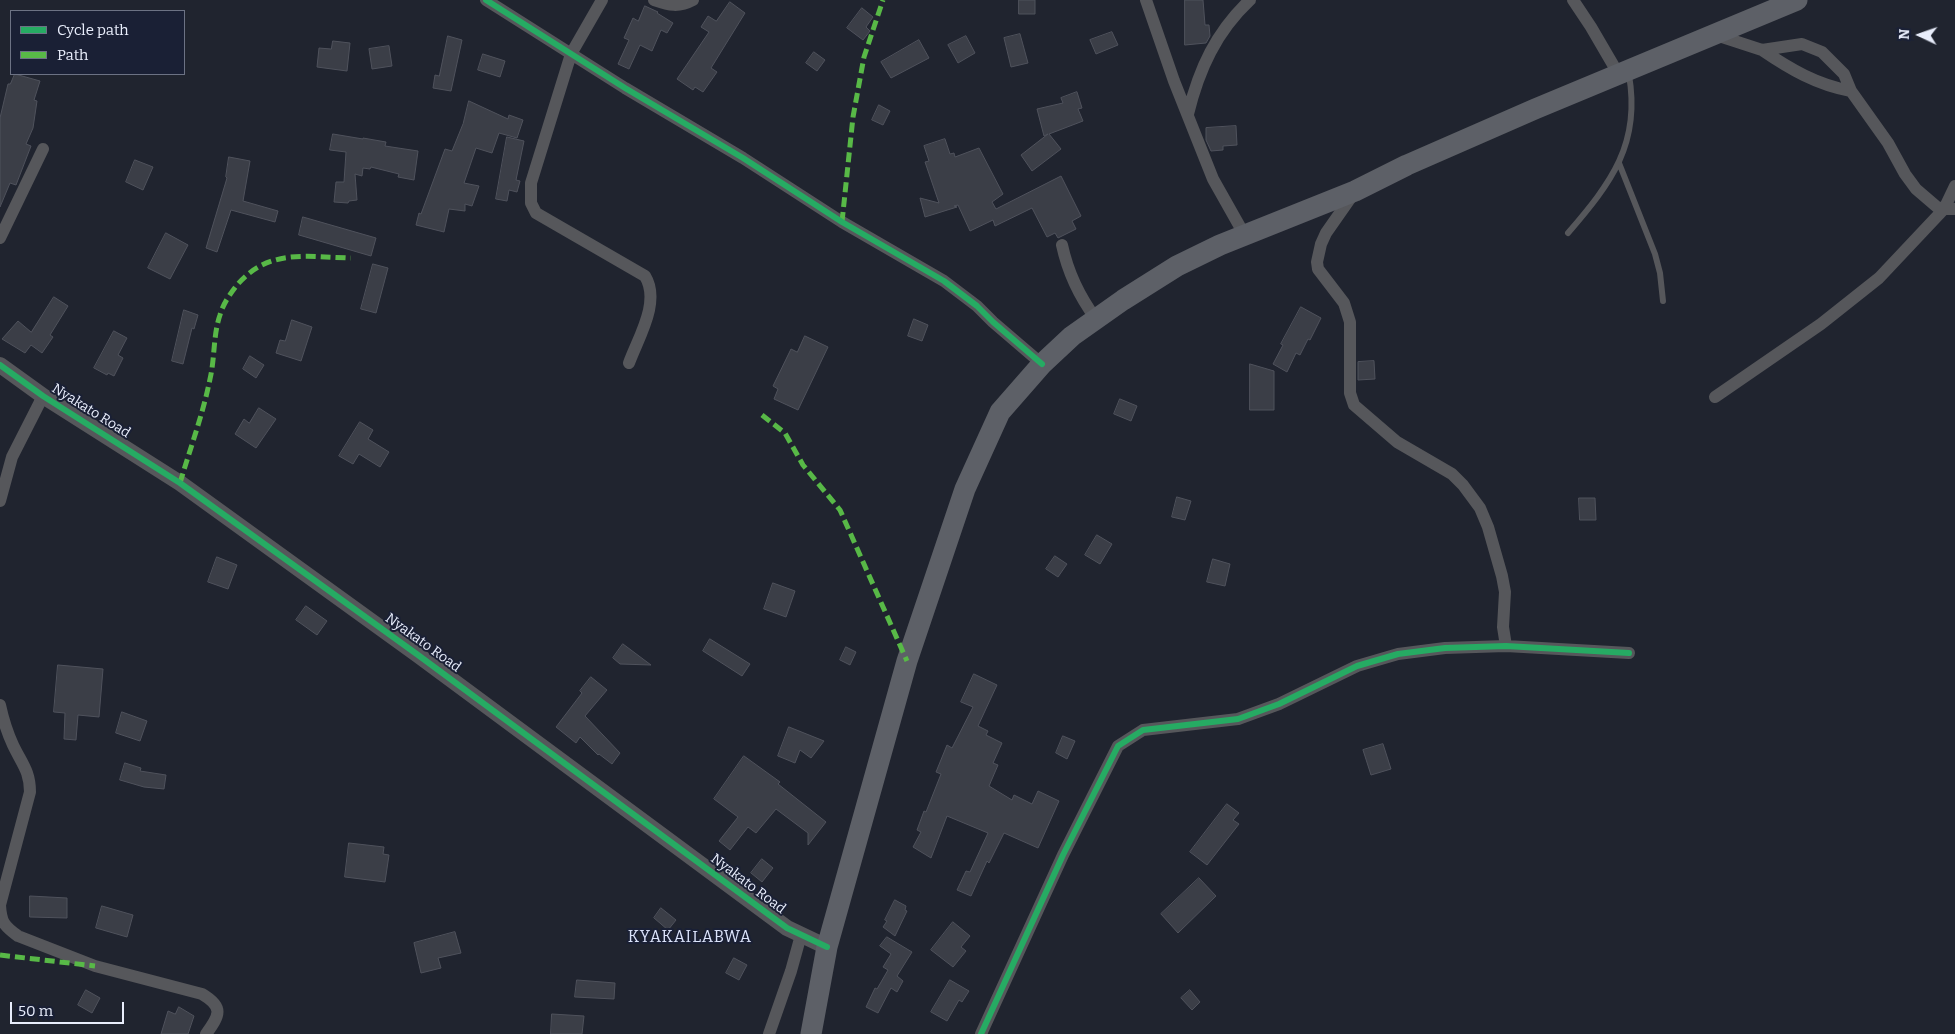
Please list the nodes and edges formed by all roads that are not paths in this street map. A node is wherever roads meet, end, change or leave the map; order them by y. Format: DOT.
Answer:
graph roads {
  1 [pos="486,0"];
  2 [pos="602,0"];
  3 [pos="654,0"];
  4 [pos="693,0"];
  5 [pos="1146,0"];
  6 [pos="1250,0"];
  7 [pos="1573,0"];
  8 [pos="1798,0"];
  9 [pos="1716,35"];
  10 [pos="1762,50"];
  11 [pos="571,54"];
  12 [pos="1624,73"];
  13 [pos="1851,90"];
  14 [pos="1188,114"];
  15 [pos="43,149"];
  16 [pos="1618,163"];
  17 [pos="1955,186"];
  18 [pos="1355,191"];
  19 [pos="1950,209"];
  20 [pos="1568,233"];
  21 [pos="1244,234"];
  22 [pos="0,238"];
  23 [pos="1062,245"];
  24 [pos="1663,302"];
  25 [pos="1096,319"];
  26 [pos="629,363"];
  27 [pos="1042,364"];
  28 [pos="0,365"];
  29 [pos="43,396"];
  30 [pos="1715,397"];
  31 [pos="0,501"];
  32 [pos="1506,646"];
  33 [pos="1629,653"];
  34 [pos="0,705"];
  35 [pos="801,934"];
  36 [pos="827,947"];
  37 [pos="206,1034"];
  38 [pos="769,1034"];
  39 [pos="811,1034"];
  40 [pos="981,1034"];
  1 -- 11 [label="street"];
  2 -- 11 [label="street"];
  3 -- 4 [label="street"];
  5 -- 14 [label="street"];
  6 -- 14 [label="street"];
  7 -- 12 [label="street"];
  8 -- 9 [label="highway"];
  9 -- 10 [label="street"];
  9 -- 12 [label="highway"];
  10 -- 13 [label="street"];
  10 -- 13 [label="street"];
  11 -- 26 [label="street"];
  11 -- 27 [label="street"];
  12 -- 16 [label="lane"];
  12 -- 18 [label="highway"];
  13 -- 19 [label="street"];
  14 -- 21 [label="street"];
  15 -- 22 [label="street"];
  16 -- 20 [label="lane"];
  16 -- 24 [label="lane"];
  17 -- 19 [label="street"];
  18 -- 21 [label="highway"];
  18 -- 32 [label="street"];
  19 -- 30 [label="street"];
  21 -- 25 [label="highway"];
  23 -- 25 [label="street"];
  25 -- 27 [label="highway"];
  27 -- 36 [label="highway"];
  28 -- 29 [label="street, Nyakato Road"];
  29 -- 31 [label="street"];
  29 -- 35 [label="street, Nyakato Road"];
  32 -- 33 [label="street"];
  32 -- 40 [label="street"];
  34 -- 37 [label="street"];
  35 -- 36 [label="street, Nyakato Road"];
  35 -- 38 [label="street"];
  36 -- 39 [label="highway"];
}
